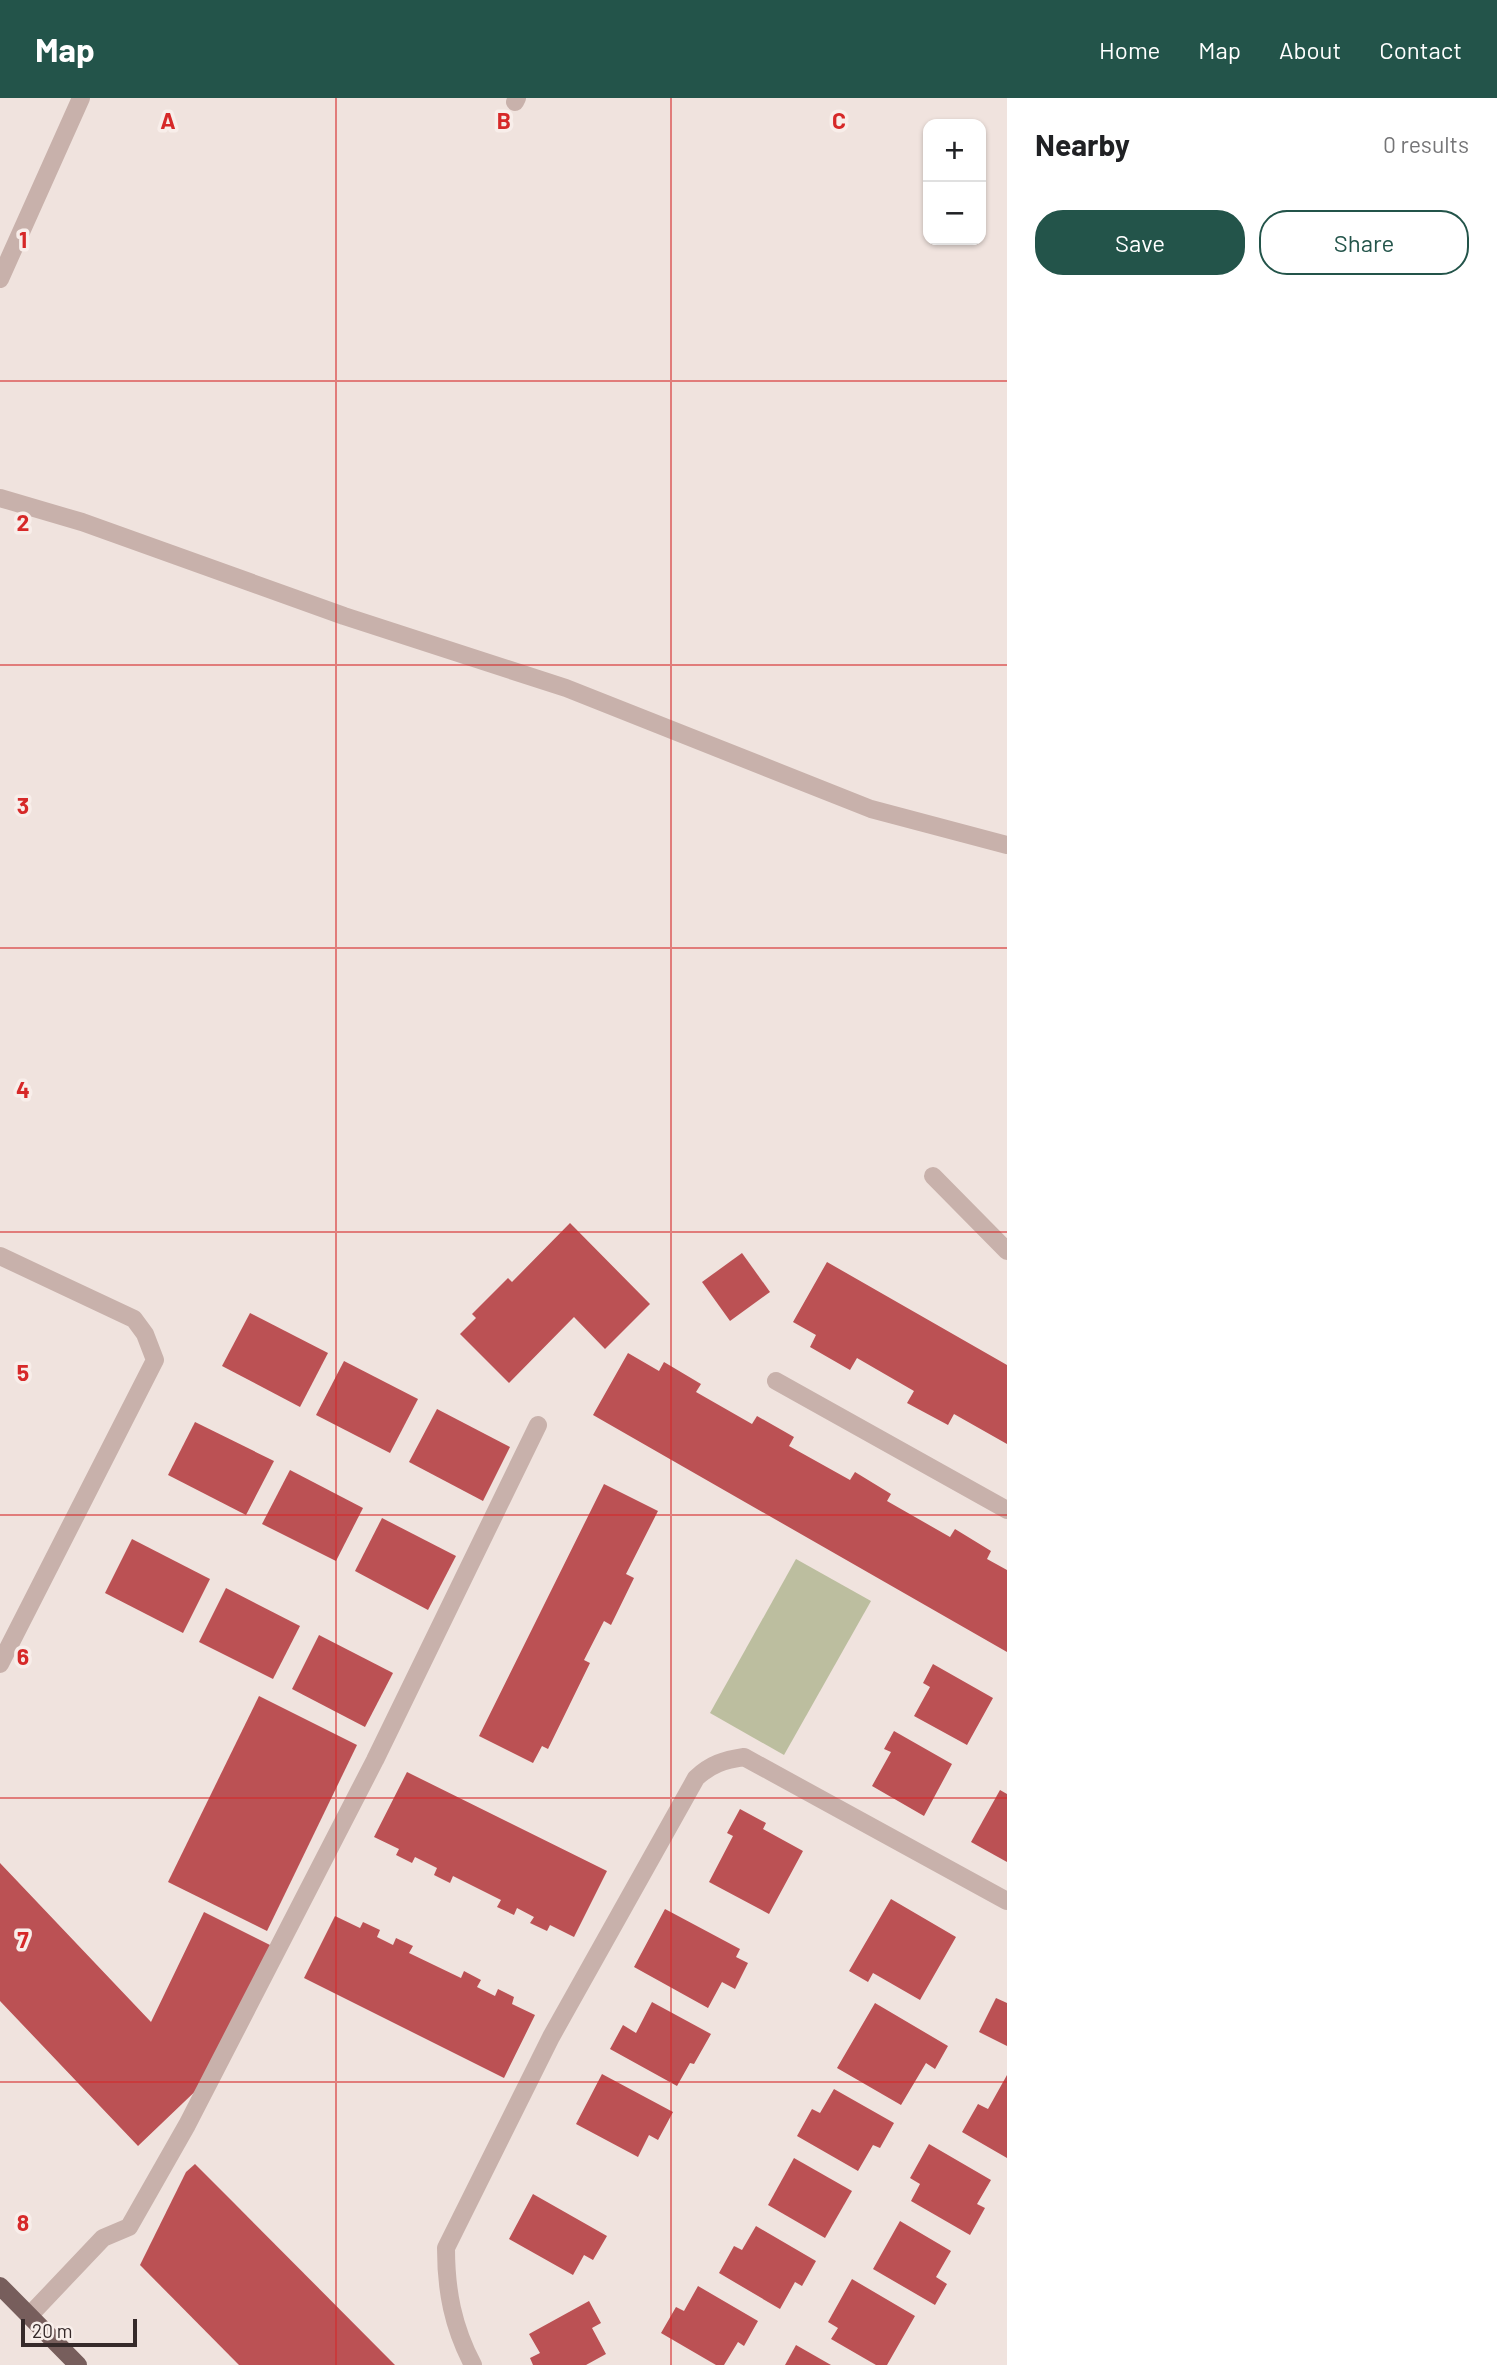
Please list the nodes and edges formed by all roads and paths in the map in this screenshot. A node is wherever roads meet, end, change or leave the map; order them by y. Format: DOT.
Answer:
graph roads {
  1 [pos="81,98"];
  2 [pos="0,279"];
  3 [pos="0,498"];
  4 [pos="1007,845"];
  5 [pos="933,1177"];
  6 [pos="1007,1251"];
  7 [pos="0,1256"];
  8 [pos="776,1381"];
  9 [pos="538,1425"];
  10 [pos="1007,1510"];
  11 [pos="0,1664"];
  12 [pos="1007,1902"];
  13 [pos="0,2286"];
  14 [pos="29,2316"];
  15 [pos="78,2365"];
  16 [pos="473,2365"];
  1 -- 2 [label="street"];
  3 -- 4 [label="street"];
  5 -- 6 [label="street"];
  7 -- 11 [label="street"];
  8 -- 10 [label="street"];
  9 -- 14 [label="street"];
  12 -- 16 [label="street"];
  13 -- 14 [label="main road"];
  14 -- 15 [label="main road"];
}
